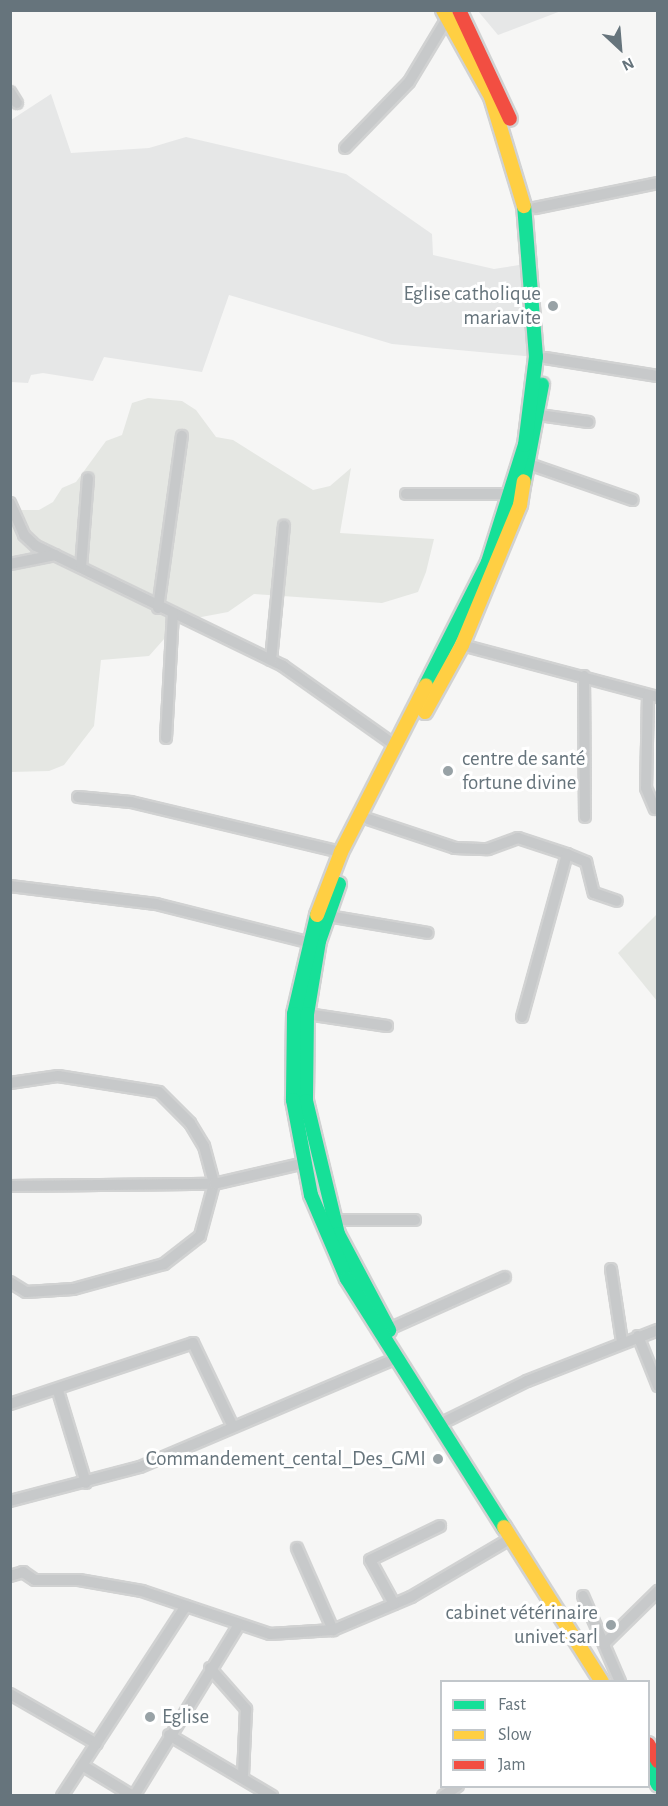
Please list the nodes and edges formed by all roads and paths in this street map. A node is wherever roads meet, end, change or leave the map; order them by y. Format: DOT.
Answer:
graph roads {
  1 [pos="450,13"];
  2 [pos="10,93"];
  3 [pos="17,103"];
  4 [pos="345,148"];
  5 [pos="657,183"];
  6 [pos="535,208"];
  7 [pos="545,358"];
  8 [pos="657,375"];
  9 [pos="539,415"];
  10 [pos="589,422"];
  11 [pos="182,436"];
  12 [pos="526,463"];
  13 [pos="88,478"];
  14 [pos="406,494"];
  15 [pos="511,494"];
  16 [pos="633,500"];
  17 [pos="10,503"];
  18 [pos="284,526"];
  19 [pos="55,555"];
  20 [pos="10,564"];
  21 [pos="81,567"];
  22 [pos="158,608"];
  23 [pos="172,613"];
  24 [pos="462,645"];
  25 [pos="271,660"];
  26 [pos="584,676"];
  27 [pos="653,696"];
  28 [pos="166,738"];
  29 [pos="396,746"];
  30 [pos="78,797"];
  31 [pos="655,809"];
  32 [pos="585,816"];
  33 [pos="368,819"];
  34 [pos="340,852"];
  35 [pos="567,854"];
  36 [pos="10,886"];
  37 [pos="617,901"];
  38 [pos="328,916"];
  39 [pos="428,933"];
  40 [pos="307,942"];
  41 [pos="307,1014"];
  42 [pos="522,1017"];
  43 [pos="387,1026"];
  44 [pos="10,1083"];
  45 [pos="304,1163"];
  46 [pos="214,1184"];
  47 [pos="10,1186"];
  48 [pos="333,1220"];
  49 [pos="414,1220"];
  50 [pos="611,1269"];
  51 [pos="505,1276"];
  52 [pos="10,1282"];
  53 [pos="389,1329"];
  54 [pos="657,1330"];
  55 [pos="638,1336"];
  56 [pos="622,1342"];
  57 [pos="395,1359"];
  58 [pos="657,1386"];
  59 [pos="58,1391"];
  60 [pos="10,1404"];
  61 [pos="446,1420"];
  62 [pos="233,1427"];
  63 [pos="86,1483"];
  64 [pos="10,1501"];
  65 [pos="440,1526"];
  66 [pos="510,1539"];
  67 [pos="297,1548"];
  68 [pos="10,1576"];
  69 [pos="657,1591"];
  70 [pos="583,1596"];
  71 [pos="394,1604"];
  72 [pos="186,1606"];
  73 [pos="238,1626"];
  74 [pos="333,1630"];
  75 [pos="604,1644"];
  76 [pos="210,1668"];
  77 [pos="601,1680"];
  78 [pos="613,1680"];
  79 [pos="619,1680"];
  80 [pos="10,1694"];
  81 [pos="169,1735"];
  82 [pos="97,1744"];
  83 [pos="82,1765"];
  84 [pos="650,1769"];
  85 [pos="243,1774"];
  86 [pos="657,1785"];
  87 [pos="62,1796"];
  88 [pos="133,1796"];
  89 [pos="272,1796"];
  1 -- 4 [label="street"];
  1 -- 6 [label="main road"];
  1 -- 12 [label="main road"];
  2 -- 3 [label="street"];
  5 -- 6 [label="street"];
  6 -- 7 [label="main road"];
  7 -- 8 [label="street"];
  7 -- 9 [label="main road"];
  9 -- 10 [label="street"];
  9 -- 12 [label="main road"];
  11 -- 22 [label="street"];
  12 -- 15 [label="main road"];
  12 -- 16 [label="street"];
  12 -- 24 [label="main road"];
  13 -- 21 [label="street"];
  14 -- 15 [label="street"];
  15 -- 29 [label="main road"];
  17 -- 19 [label="street"];
  18 -- 25 [label="street"];
  19 -- 20 [label="street"];
  19 -- 21 [label="street"];
  21 -- 22 [label="street"];
  22 -- 23 [label="street"];
  23 -- 25 [label="street"];
  23 -- 28 [label="street"];
  24 -- 26 [label="street"];
  24 -- 33 [label="main road"];
  25 -- 29 [label="street"];
  26 -- 27 [label="street"];
  26 -- 32 [label="street"];
  27 -- 31 [label="street"];
  29 -- 34 [label="main road"];
  30 -- 34 [label="street"];
  33 -- 35 [label="street"];
  33 -- 38 [label="main road"];
  34 -- 40 [label="main road"];
  35 -- 37 [label="street"];
  35 -- 42 [label="street"];
  36 -- 40 [label="street"];
  38 -- 39 [label="street"];
  38 -- 41 [label="main road"];
  40 -- 45 [label="main road"];
  41 -- 43 [label="street"];
  41 -- 48 [label="main road"];
  44 -- 46 [label="street"];
  45 -- 46 [label="street"];
  45 -- 57 [label="main road"];
  46 -- 47 [label="street"];
  46 -- 52 [label="street"];
  48 -- 49 [label="street"];
  48 -- 53 [label="main road"];
  50 -- 56 [label="street"];
  51 -- 53 [label="street"];
  53 -- 61 [label="main road"];
  54 -- 55 [label="street"];
  55 -- 56 [label="street"];
  55 -- 58 [label="street"];
  56 -- 61 [label="street"];
  57 -- 62 [label="street"];
  57 -- 66 [label="main road"];
  59 -- 60 [label="street"];
  59 -- 62 [label="street"];
  59 -- 63 [label="street"];
  61 -- 78 [label="main road"];
  62 -- 63 [label="street"];
  63 -- 64 [label="street"];
  65 -- 71 [label="street"];
  66 -- 71 [label="street"];
  66 -- 77 [label="main road"];
  67 -- 74 [label="street"];
  68 -- 72 [label="street"];
  69 -- 75 [label="street"];
  70 -- 75 [label="street"];
  71 -- 74 [label="street"];
  72 -- 73 [label="street"];
  72 -- 82 [label="street"];
  73 -- 74 [label="street"];
  73 -- 76 [label="street"];
  75 -- 79 [label="street"];
  76 -- 81 [label="street"];
  76 -- 85 [label="street"];
  80 -- 82 [label="street"];
  81 -- 85 [label="street"];
  81 -- 88 [label="street"];
  82 -- 83 [label="street"];
  83 -- 87 [label="street"];
  83 -- 88 [label="street"];
  84 -- 86 [label="main road"];
  85 -- 89 [label="street"];
}
